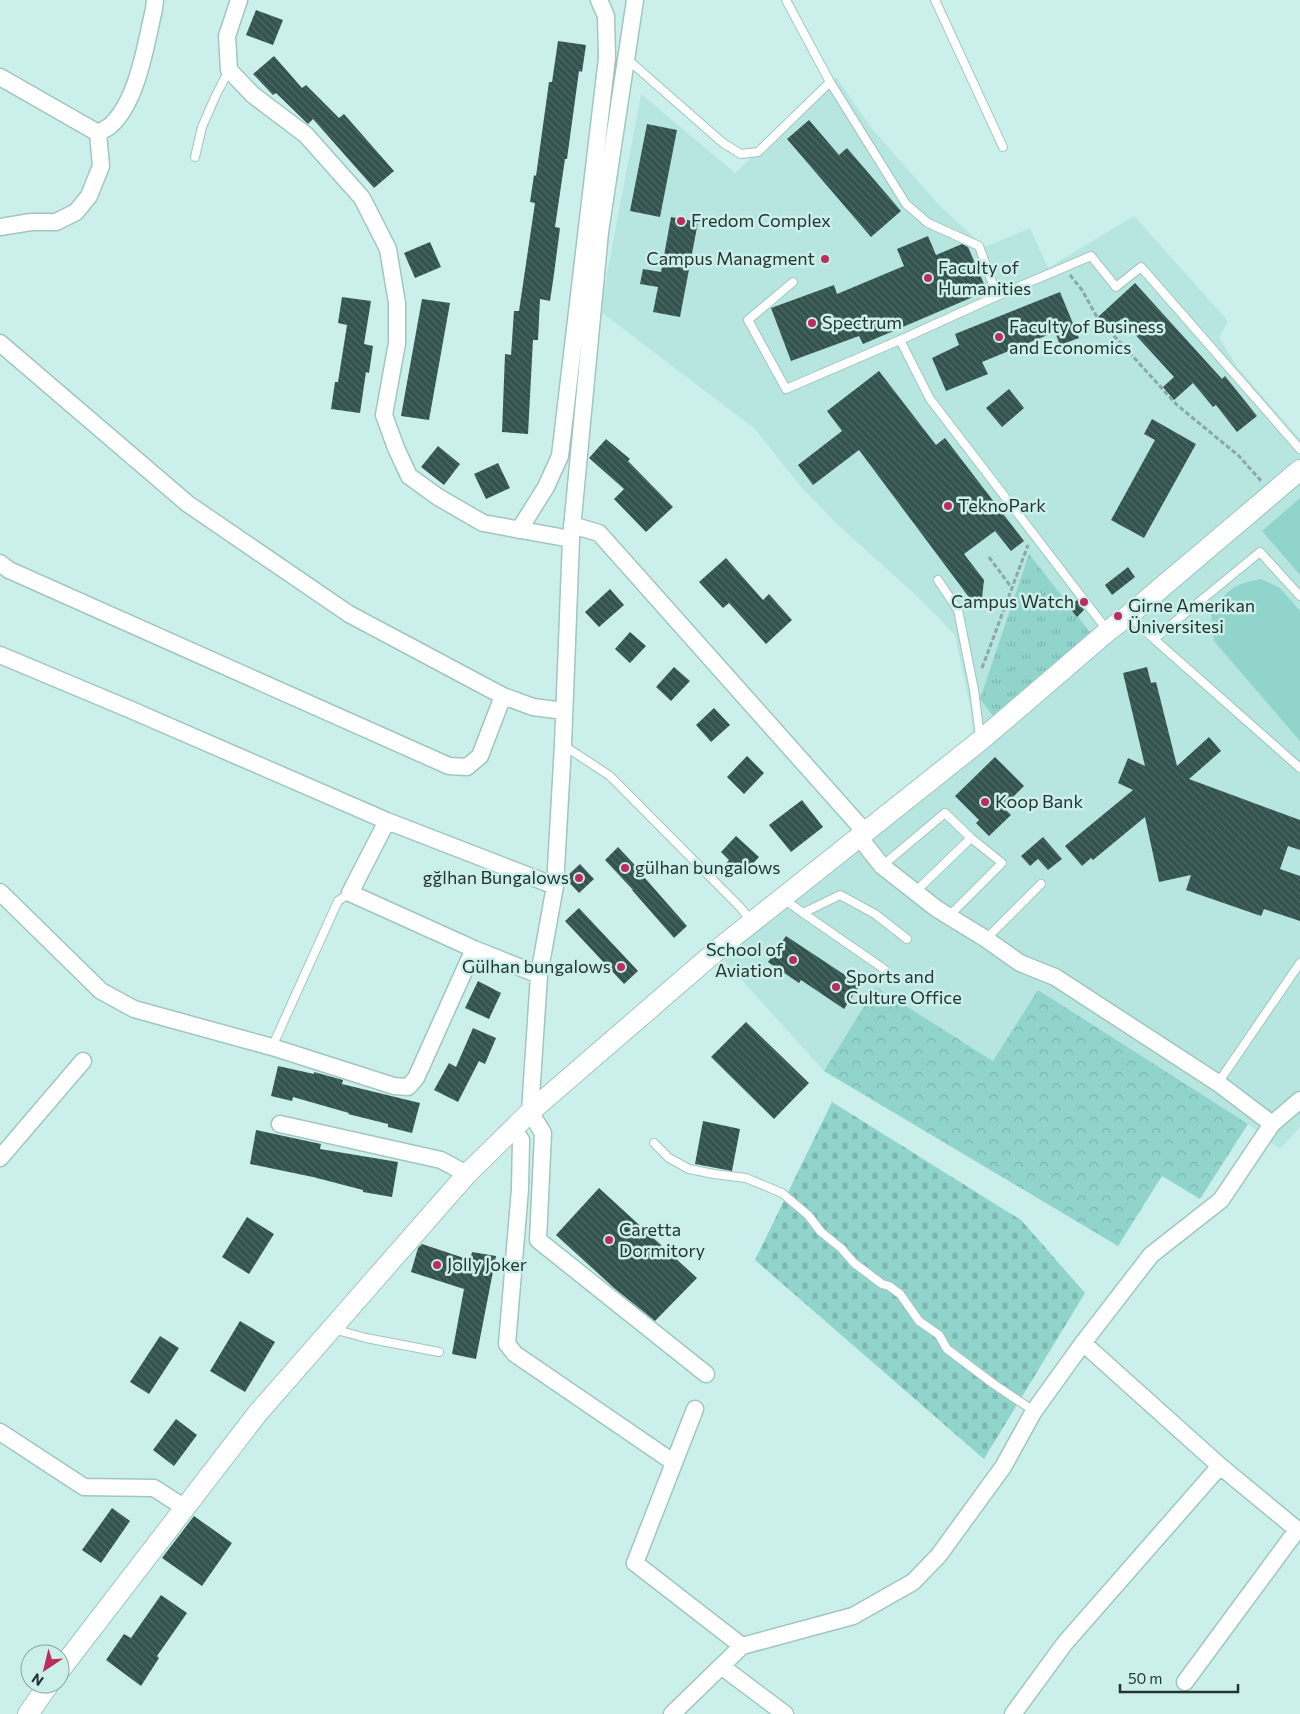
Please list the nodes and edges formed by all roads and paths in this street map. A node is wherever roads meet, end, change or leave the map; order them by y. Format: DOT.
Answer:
graph roads {
  1 [pos="155,0"];
  2 [pos="239,0"];
  3 [pos="599,0"];
  4 [pos="635,0"];
  5 [pos="786,0"];
  6 [pos="935,0"];
  7 [pos="626,58"];
  8 [pos="229,70"];
  9 [pos="0,77"];
  10 [pos="830,82"];
  11 [pos="98,133"];
  12 [pos="1003,148"];
  13 [pos="195,157"];
  14 [pos="0,228"];
  15 [pos="1064,268"];
  16 [pos="793,282"];
  17 [pos="998,296"];
  18 [pos="900,340"];
  19 [pos="0,343"];
  20 [pos="1300,449"];
  21 [pos="1300,470"];
  22 [pos="1274,492"];
  23 [pos="519,530"];
  24 [pos="572,532"];
  25 [pos="1033,533"];
  26 [pos="989,557"];
  27 [pos="0,563"];
  28 [pos="938,580"];
  29 [pos="1012,588"];
  30 [pos="1300,596"];
  31 [pos="1129,615"];
  32 [pos="1108,631"];
  33 [pos="1154,640"];
  34 [pos="0,655"];
  35 [pos="974,690"];
  36 [pos="503,696"];
  37 [pos="564,711"];
  38 [pos="980,740"];
  39 [pos="564,745"];
  40 [pos="1300,768"];
  41 [pos="387,821"];
  42 [pos="863,835"];
  43 [pos="970,838"];
  44 [pos="882,866"];
  45 [pos="1041,884"];
  46 [pos="555,886"];
  47 [pos="0,892"];
  48 [pos="915,892"];
  49 [pos="350,893"];
  50 [pos="782,898"];
  51 [pos="802,913"];
  52 [pos="949,916"];
  53 [pos="751,922"];
  54 [pos="907,939"];
  55 [pos="986,939"];
  56 [pos="474,949"];
  57 [pos="1300,962"];
  58 [pos="884,969"];
  59 [pos="539,975"];
  60 [pos="272,1046"];
  61 [pos="83,1061"];
  62 [pos="1218,1083"];
  63 [pos="1300,1100"];
  64 [pos="530,1112"];
  65 [pos="280,1124"];
  66 [pos="1272,1124"];
  67 [pos="513,1128"];
  68 [pos="654,1143"];
  69 [pos="0,1158"];
  70 [pos="467,1174"];
  71 [pos="331,1329"];
  72 [pos="1083,1343"];
  73 [pos="439,1352"];
  74 [pos="706,1374"];
  75 [pos="695,1409"];
  76 [pos="1034,1411"];
  77 [pos="0,1432"];
  78 [pos="673,1462"];
  79 [pos="1220,1466"];
  80 [pos="185,1508"];
  81 [pos="1298,1531"];
  82 [pos="742,1646"];
  83 [pos="70,1657"];
  84 [pos="722,1666"];
  85 [pos="1185,1682"];
  86 [pos="42,1694"];
  87 [pos="28,1714"];
  88 [pos="672,1714"];
  89 [pos="785,1714"];
  90 [pos="1013,1714"];
  1 -- 11 [label="street"];
  2 -- 8 [label="street"];
  3 -- 23 [label="street"];
  4 -- 7 [label="street"];
  5 -- 10 [label="lane"];
  6 -- 12 [label="lane"];
  7 -- 10 [label="lane"];
  7 -- 24 [label="street"];
  8 -- 13 [label="lane"];
  8 -- 23 [label="street"];
  9 -- 11 [label="street"];
  10 -- 17 [label="lane"];
  11 -- 14 [label="street"];
  15 -- 17 [label="lane"];
  15 -- 20 [label="lane"];
  15 -- 22 [label="path"];
  16 -- 18 [label="lane"];
  17 -- 18 [label="lane"];
  18 -- 25 [label="lane"];
  19 -- 36 [label="street"];
  21 -- 22 [label="street"];
  22 -- 31 [label="street"];
  23 -- 24 [label="street"];
  24 -- 37 [label="street"];
  24 -- 42 [label="street"];
  25 -- 29 [label="path"];
  25 -- 32 [label="lane"];
  26 -- 29 [label="path"];
  27 -- 36 [label="street"];
  28 -- 35 [label="lane"];
  29 -- 35 [label="path"];
  30 -- 33 [label="lane"];
  31 -- 32 [label="street"];
  31 -- 33 [label="lane"];
  32 -- 38 [label="street"];
  33 -- 40 [label="lane"];
  34 -- 41 [label="street"];
  35 -- 38 [label="lane"];
  36 -- 37 [label="street"];
  37 -- 39 [label="street"];
  38 -- 42 [label="street"];
  39 -- 46 [label="street"];
  39 -- 53 [label="lane"];
  41 -- 46 [label="street"];
  41 -- 49 [label="street"];
  42 -- 44 [label="street"];
  42 -- 50 [label="street"];
  43 -- 44 [label="lane"];
  43 -- 48 [label="lane"];
  43 -- 52 [label="lane"];
  44 -- 48 [label="street"];
  45 -- 55 [label="lane"];
  46 -- 59 [label="street"];
  47 -- 60 [label="street"];
  48 -- 52 [label="street"];
  49 -- 56 [label="street"];
  49 -- 60 [label="lane"];
  50 -- 51 [label="lane"];
  50 -- 53 [label="street"];
  51 -- 54 [label="lane"];
  51 -- 58 [label="lane"];
  52 -- 55 [label="street"];
  53 -- 64 [label="street"];
  55 -- 62 [label="street"];
  56 -- 59 [label="street"];
  56 -- 60 [label="street"];
  57 -- 62 [label="lane"];
  59 -- 64 [label="street"];
  61 -- 69 [label="street"];
  62 -- 66 [label="street"];
  63 -- 66 [label="street"];
  64 -- 67 [label="street"];
  64 -- 74 [label="street"];
  65 -- 70 [label="street"];
  66 -- 72 [label="street"];
  67 -- 70 [label="street"];
  67 -- 78 [label="street"];
  68 -- 76 [label="lane"];
  70 -- 71 [label="street"];
  71 -- 73 [label="lane"];
  71 -- 80 [label="street"];
  72 -- 76 [label="street"];
  72 -- 79 [label="street"];
  75 -- 78 [label="street"];
  76 -- 82 [label="street"];
  77 -- 80 [label="street"];
  78 -- 82 [label="street"];
  79 -- 81 [label="street"];
  79 -- 90 [label="street"];
  80 -- 83 [label="street"];
  81 -- 85 [label="street"];
  82 -- 84 [label="street"];
  84 -- 88 [label="street"];
  84 -- 89 [label="street"];
  86 -- 87 [label="street"];
}
